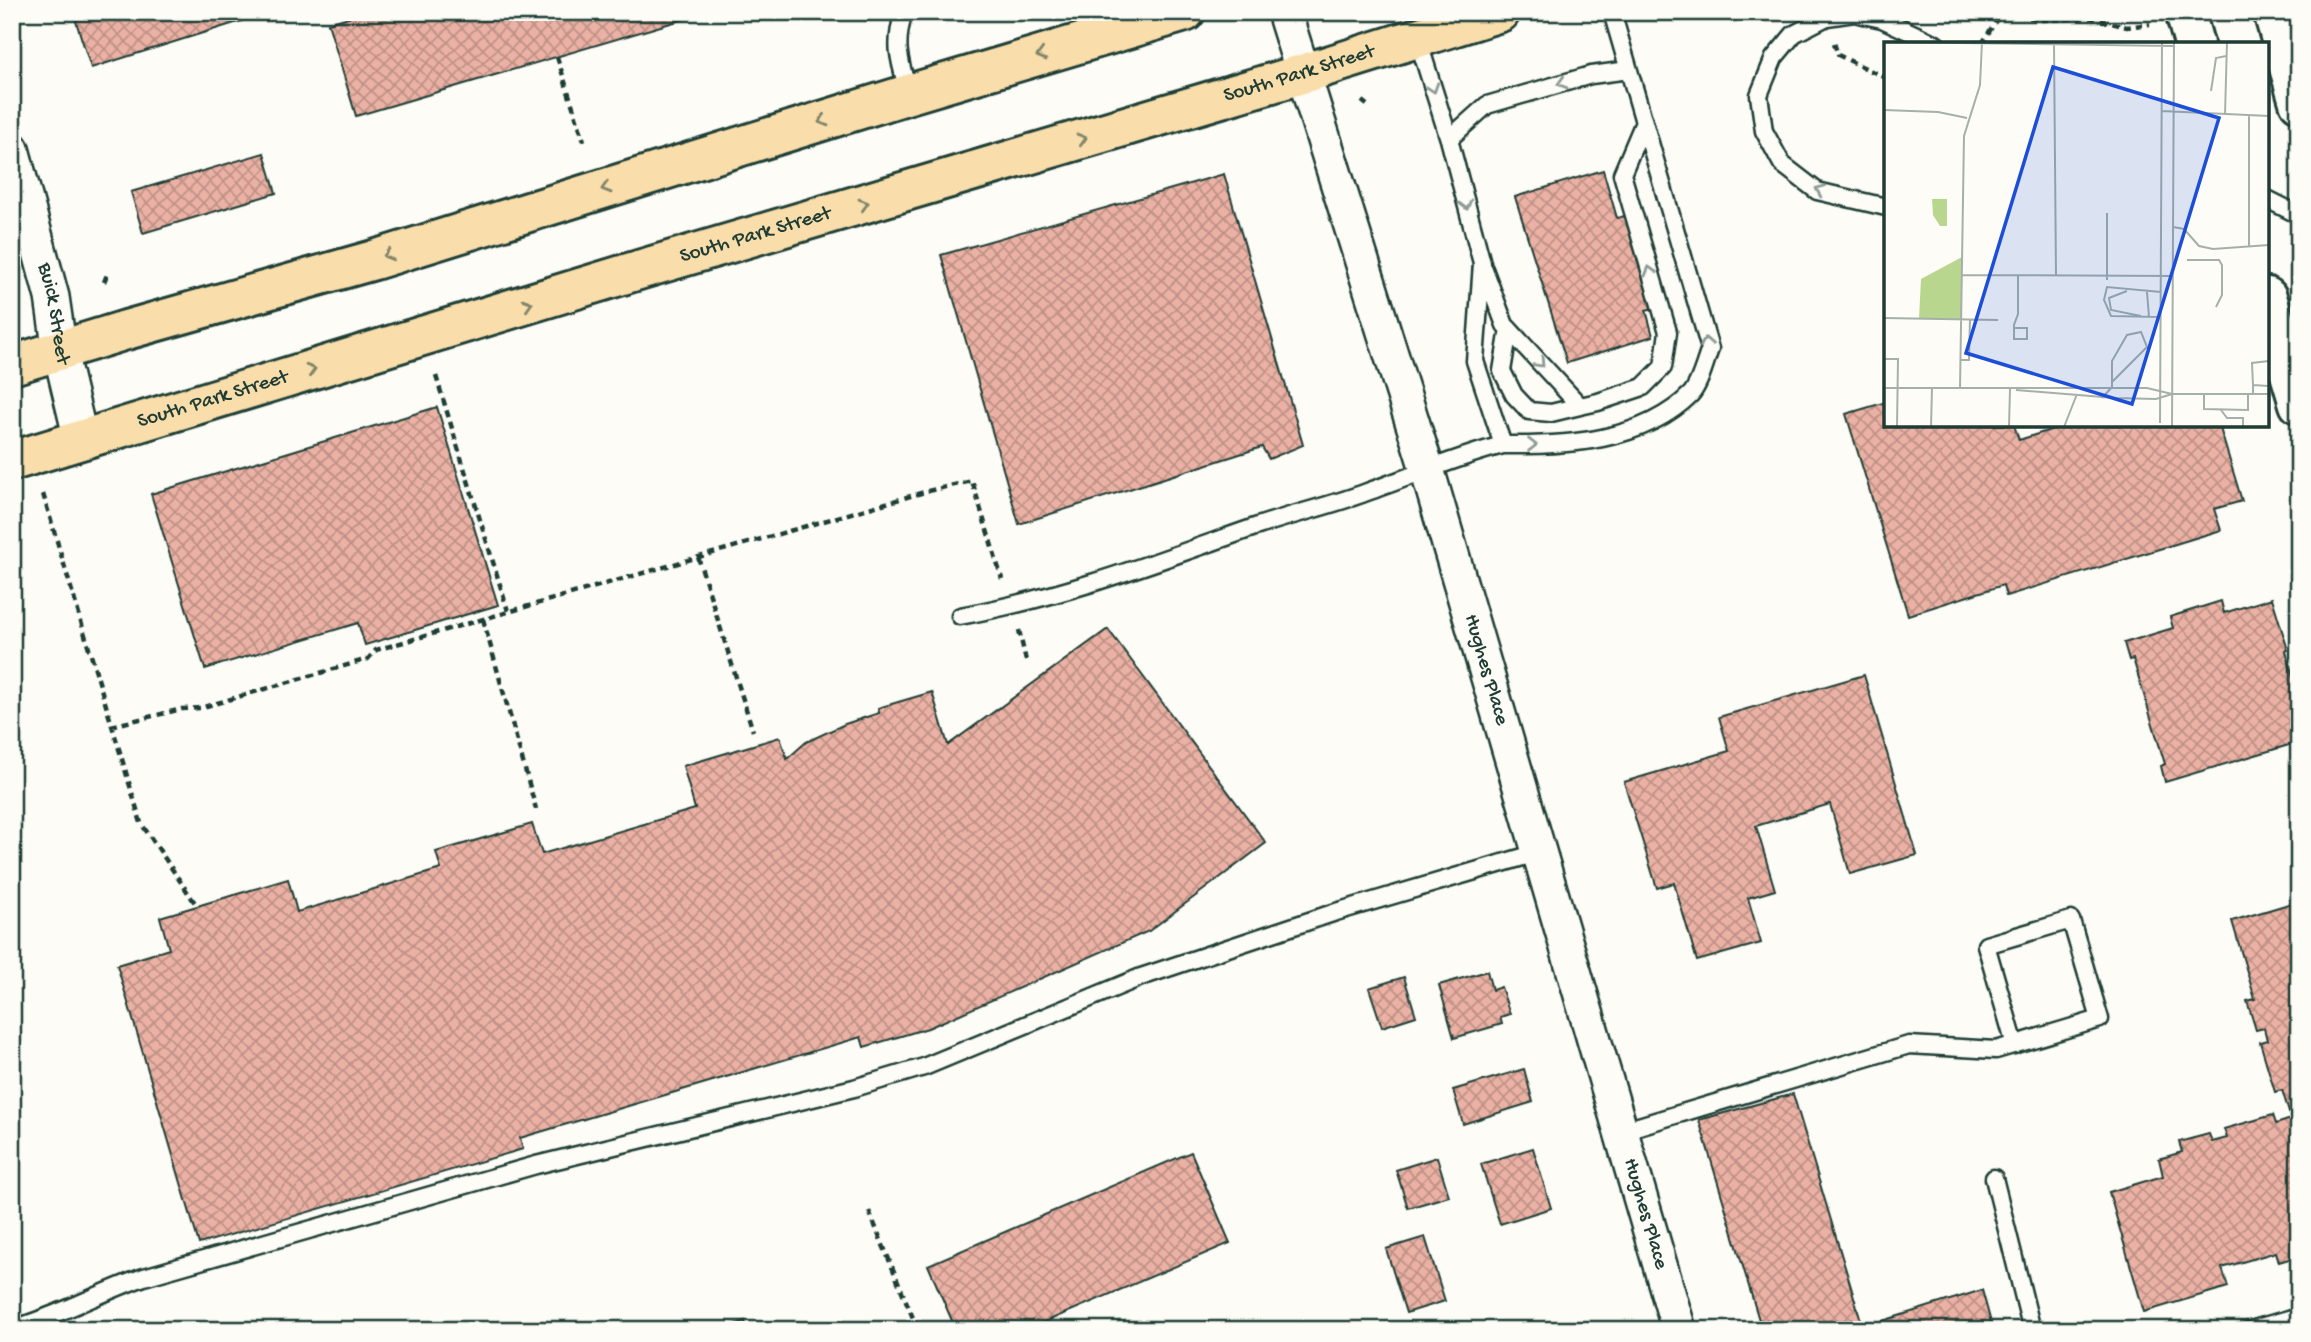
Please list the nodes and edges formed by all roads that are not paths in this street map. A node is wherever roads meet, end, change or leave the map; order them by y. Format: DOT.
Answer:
graph roads {
  1 [pos="904,12"];
  2 [pos="1185,12"];
  3 [pos="1284,12"];
  4 [pos="1500,12"];
  5 [pos="1612,12"];
  6 [pos="2273,12"];
  7 [pos="2168,18"];
  8 [pos="1417,37"];
  9 [pos="1932,42"];
  10 [pos="2192,42"];
  11 [pos="1629,70"];
  12 [pos="1302,74"];
  13 [pos="909,94"];
  14 [pos="2299,102"];
  15 [pos="1644,122"];
  16 [pos="1449,139"];
  17 [pos="12,149"];
  18 [pos="2269,200"];
  19 [pos="1884,207"];
  20 [pos="2299,215"];
  21 [pos="1482,263"];
  22 [pos="2269,304"];
  23 [pos="1509,329"];
  24 [pos="61,352"];
  25 [pos="12,365"];
  26 [pos="2299,404"];
  27 [pos="1580,406"];
  28 [pos="81,440"];
  29 [pos="1503,445"];
  30 [pos="12,461"];
  31 [pos="1427,469"];
  32 [pos="960,616"];
  33 [pos="1540,852"];
  34 [pos="2015,1045"];
  35 [pos="1622,1131"];
  36 [pos="1994,1178"];
  37 [pos="2299,1316"];
  38 [pos="12,1329"];
  39 [pos="1679,1330"];
  40 [pos="2032,1330"];
  41 [pos="2250,1330"];
  1 -- 13 [label="lane"];
  2 -- 13 [label="main road, one-way"];
  3 -- 12 [label="street, Hughes Place"];
  4 -- 8 [label="main road, South Park Street"];
  5 -- 11 [label="lane"];
  6 -- 14 [label="street"];
  7 -- 10 [label="street"];
  8 -- 12 [label="main road, South Park Street"];
  8 -- 16 [label="lane, one-way"];
  19 -- 9 [label="lane, one-way"];
  11 -- 15 [label="lane"];
  11 -- 16 [label="lane, one-way"];
  28 -- 12 [label="main road, South Park Street, one-way"];
  12 -- 31 [label="street, Hughes Place"];
  13 -- 24 [label="main road, one-way"];
  27 -- 15 [label="lane, one-way"];
  29 -- 15 [label="lane, one-way"];
  16 -- 21 [label="lane, one-way"];
  17 -- 24 [label="street, Buick Street"];
  18 -- 20 [label="lane"];
  21 -- 23 [label="lane"];
  21 -- 29 [label="lane"];
  22 -- 26 [label="street"];
  23 -- 27 [label="lane, one-way"];
  23 -- 27 [label="lane"];
  24 -- 25 [label="main road"];
  24 -- 28 [label="street, Buick Street"];
  28 -- 30 [label="main road, South Park Street"];
  29 -- 31 [label="lane"];
  31 -- 32 [label="lane"];
  31 -- 33 [label="street, Hughes Place"];
  33 -- 35 [label="street, Hughes Place"];
  33 -- 38 [label="lane"];
  34 -- 34 [label="lane"];
  34 -- 35 [label="lane"];
  35 -- 39 [label="street, Hughes Place"];
  36 -- 40 [label="lane"];
  37 -- 41 [label="lane"];
}
